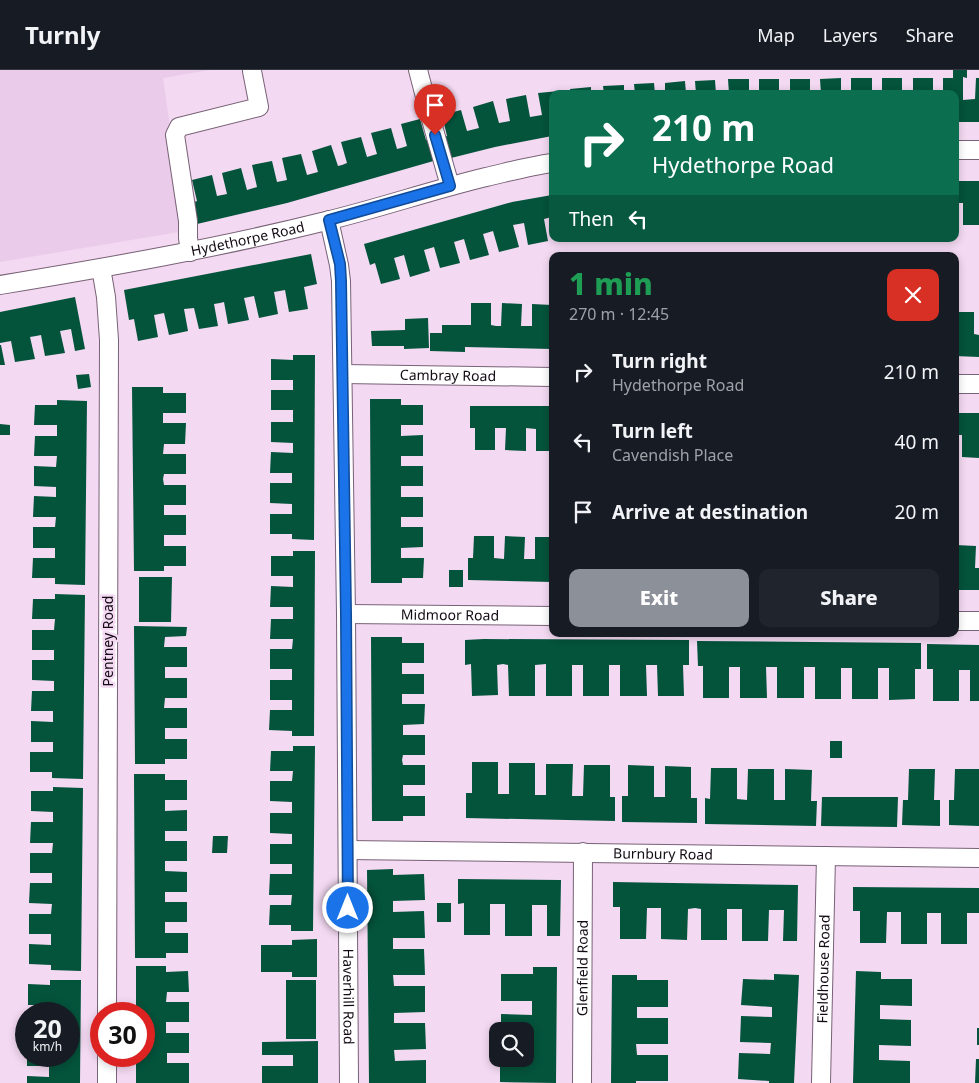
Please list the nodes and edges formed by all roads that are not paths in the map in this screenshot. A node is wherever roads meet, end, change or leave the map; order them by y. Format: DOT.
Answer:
graph roads {
  1 [pos="418,70"];
  2 [pos="252,71"];
  3 [pos="959,150"];
  4 [pos="979,150"];
  5 [pos="549,164"];
  6 [pos="450,186"];
  7 [pos="329,220"];
  8 [pos="190,252"];
  9 [pos="101,268"];
  10 [pos="0,285"];
  11 [pos="343,374"];
  12 [pos="549,377"];
  13 [pos="959,384"];
  14 [pos="979,384"];
  15 [pos="346,614"];
  16 [pos="549,616"];
  17 [pos="959,621"];
  18 [pos="979,621"];
  19 [pos="348,850"];
  20 [pos="583,852"];
  21 [pos="826,856"];
  22 [pos="979,858"];
  23 [pos="107,1002"];
  24 [pos="107,1067"];
  25 [pos="107,1083"];
  26 [pos="349,1083"];
  27 [pos="582,1083"];
  28 [pos="821,1083"];
  1 -- 6 [label="street"];
  2 -- 8 [label="street"];
  3 -- 4 [label="street"];
  5 -- 6 [label="street, Hydethorpe Road"];
  6 -- 7 [label="street, Hydethorpe Road"];
  7 -- 8 [label="street, Hydethorpe Road"];
  7 -- 11 [label="street, Haverhill Road"];
  8 -- 9 [label="street, Hydethorpe Road"];
  9 -- 10 [label="street, Hydethorpe Road"];
  9 -- 23 [label="street, Pentney Road"];
  11 -- 12 [label="street, Cambray Road"];
  11 -- 15 [label="street, Haverhill Road"];
  13 -- 14 [label="street"];
  15 -- 16 [label="street, Midmoor Road"];
  15 -- 19 [label="street, Haverhill Road"];
  17 -- 18 [label="street"];
  19 -- 20 [label="street, Burnbury Road"];
  19 -- 26 [label="street, Haverhill Road"];
  20 -- 21 [label="street, Burnbury Road"];
  20 -- 27 [label="street, Glenfield Road"];
  21 -- 22 [label="street, Burnbury Road"];
  21 -- 28 [label="street, Fieldhouse Road"];
  24 -- 25 [label="street"];
}
